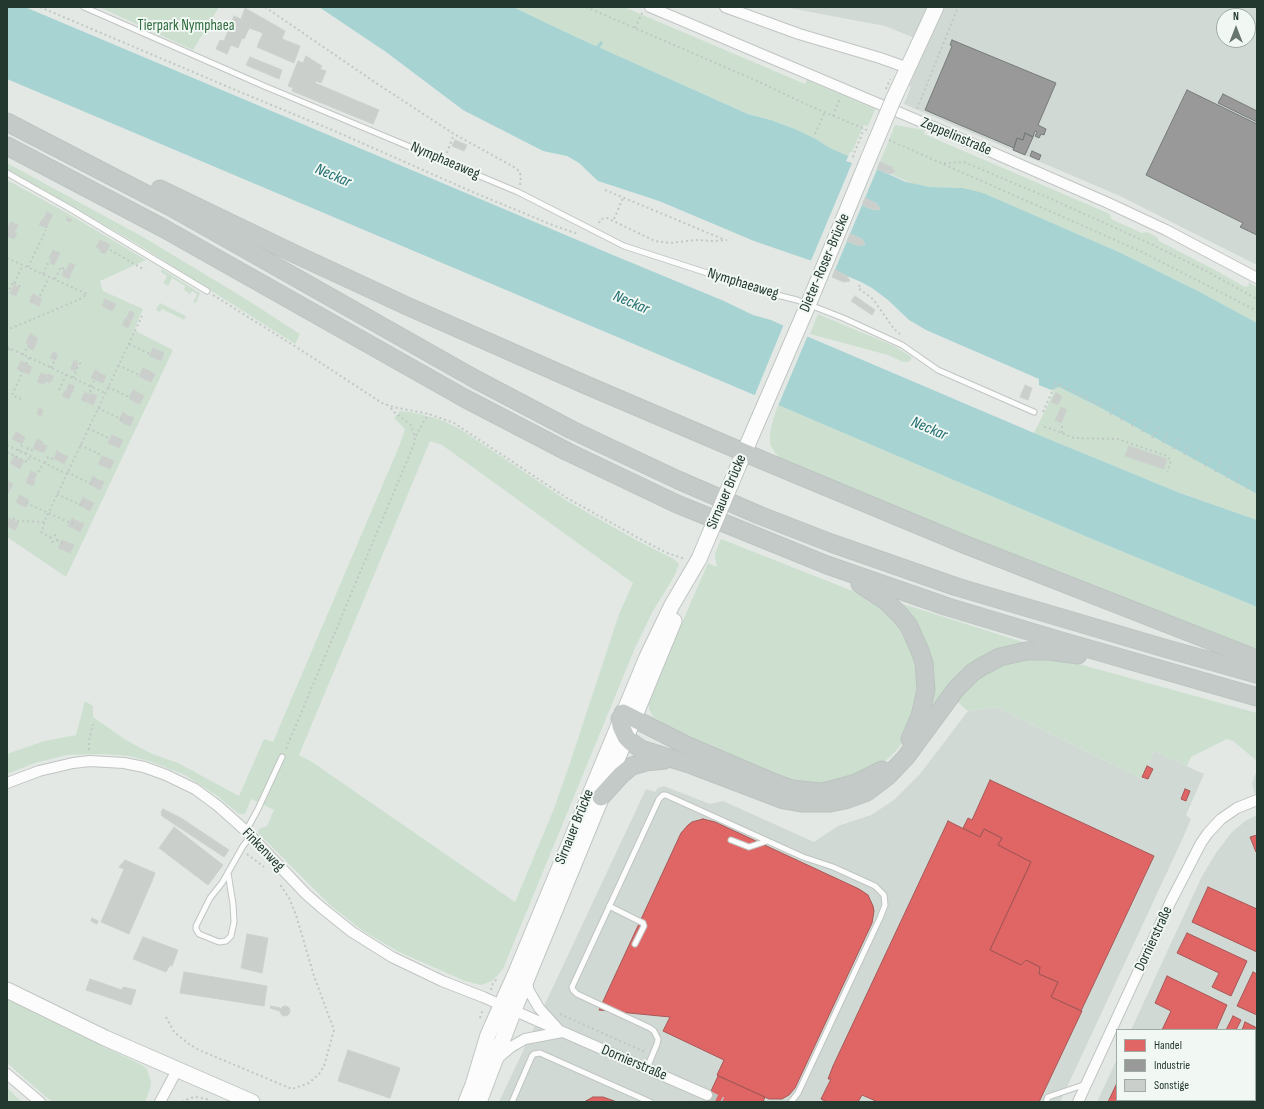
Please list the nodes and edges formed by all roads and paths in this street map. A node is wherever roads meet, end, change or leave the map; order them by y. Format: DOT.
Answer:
graph roads {
  1 [pos="40,7"];
  2 [pos="84,7"];
  3 [pos="265,7"];
  4 [pos="586,7"];
  5 [pos="645,7"];
  6 [pos="650,7"];
  7 [pos="725,7"];
  8 [pos="936,7"];
  9 [pos="958,7"];
  10 [pos="635,28"];
  11 [pos="908,68"];
  12 [pos="844,89"];
  13 [pos="824,112"];
  14 [pos="833,116"];
  15 [pos="913,119"];
  16 [pos="7,122"];
  17 [pos="864,129"];
  18 [pos="870,132"];
  19 [pos="454,134"];
  20 [pos="816,134"];
  21 [pos="888,140"];
  22 [pos="7,146"];
  23 [pos="59,148"];
  24 [pos="857,158"];
  25 [pos="943,163"];
  26 [pos="460,167"];
  27 [pos="7,173"];
  28 [pos="604,190"];
  29 [pos="518,192"];
  30 [pos="623,198"];
  31 [pos="607,218"];
  32 [pos="614,220"];
  33 [pos="581,224"];
  34 [pos="46,230"];
  35 [pos="110,250"];
  36 [pos="7,258"];
  37 [pos="48,263"];
  38 [pos="23,265"];
  39 [pos="28,267"];
  40 [pos="64,269"];
  41 [pos="146,270"];
  42 [pos="42,274"];
  43 [pos="49,277"];
  44 [pos="1257,278"];
  45 [pos="55,279"];
  46 [pos="14,283"];
  47 [pos="860,285"];
  48 [pos="21,287"];
  49 [pos="207,292"];
  50 [pos="7,294"];
  51 [pos="40,296"];
  52 [pos="1257,299"];
  53 [pos="813,307"];
  54 [pos="1257,311"];
  55 [pos="142,316"];
  56 [pos="7,330"];
  57 [pos="129,344"];
  58 [pos="28,345"];
  59 [pos="7,347"];
  60 [pos="906,347"];
  61 [pos="10,348"];
  62 [pos="150,354"];
  63 [pos="7,355"];
  64 [pos="23,355"];
  65 [pos="57,355"];
  66 [pos="29,358"];
  67 [pos="76,361"];
  68 [pos="26,364"];
  69 [pos="118,365"];
  70 [pos="51,368"];
  71 [pos="22,371"];
  72 [pos="66,375"];
  73 [pos="139,375"];
  74 [pos="73,378"];
  75 [pos="94,381"];
  76 [pos="92,387"];
  77 [pos="108,387"];
  78 [pos="59,390"];
  79 [pos="90,392"];
  80 [pos="105,393"];
  81 [pos="129,396"];
  82 [pos="21,399"];
  83 [pos="1047,403"];
  84 [pos="1115,405"];
  85 [pos="389,406"];
  86 [pos="98,408"];
  87 [pos="1101,408"];
  88 [pos="1125,411"];
  89 [pos="1034,412"];
  90 [pos="429,414"];
  91 [pos="1110,414"];
  92 [pos="1136,417"];
  93 [pos="123,420"];
  94 [pos="1121,420"];
  95 [pos="1147,422"];
  96 [pos="1062,424"];
  97 [pos="756,426"];
  98 [pos="1132,426"];
  99 [pos="1044,427"];
  100 [pos="88,428"];
  101 [pos="1158,428"];
  102 [pos="1142,432"];
  103 [pos="1062,433"];
  104 [pos="1168,433"];
  105 [pos="415,437"];
  106 [pos="108,438"];
  107 [pos="1152,438"];
  108 [pos="1179,439"];
  109 [pos="1163,443"];
  110 [pos="7,445"];
  111 [pos="22,445"];
  112 [pos="80,445"];
  113 [pos="1190,445"];
  114 [pos="1173,449"];
  115 [pos="1200,450"];
  116 [pos="19,451"];
  117 [pos="35,451"];
  118 [pos="7,452"];
  119 [pos="25,454"];
  120 [pos="101,455"];
  121 [pos="1184,455"];
  122 [pos="30,456"];
  123 [pos="1210,456"];
  124 [pos="742,457"];
  125 [pos="53,459"];
  126 [pos="1194,460"];
  127 [pos="1221,462"];
  128 [pos="44,463"];
  129 [pos="1205,466"];
  130 [pos="1231,468"];
  131 [pos="38,472"];
  132 [pos="1167,472"];
  133 [pos="1215,472"];
  134 [pos="67,473"];
  135 [pos="1241,474"];
  136 [pos="1226,478"];
  137 [pos="1252,480"];
  138 [pos="1236,483"];
  139 [pos="92,485"];
  140 [pos="1247,489"];
  141 [pos="57,494"];
  142 [pos="26,503"];
  143 [pos="81,505"];
  144 [pos="48,513"];
  145 [pos="13,518"];
  146 [pos="44,522"];
  147 [pos="73,524"];
  148 [pos="50,537"];
  149 [pos="57,540"];
  150 [pos="63,543"];
  151 [pos="692,559"];
  152 [pos="827,565"];
  153 [pos="1119,658"];
  154 [pos="1257,659"];
  155 [pos="1257,674"];
  156 [pos="1257,697"];
  157 [pos="626,717"];
  158 [pos="92,724"];
  159 [pos="626,736"];
  160 [pos="282,757"];
  161 [pos="673,760"];
  162 [pos="90,761"];
  163 [pos="7,783"];
  164 [pos="601,797"];
  165 [pos="1257,800"];
  166 [pos="248,834"];
  167 [pos="731,840"];
  168 [pos="767,841"];
  169 [pos="241,850"];
  170 [pos="265,868"];
  171 [pos="228,873"];
  172 [pos="278,882"];
  173 [pos="609,906"];
  174 [pos="635,944"];
  175 [pos="526,980"];
  176 [pos="7,990"];
  177 [pos="508,1008"];
  178 [pos="558,1013"];
  179 [pos="166,1016"];
  180 [pos="562,1032"];
  181 [pos="652,1055"];
  182 [pos="493,1063"];
  183 [pos="647,1068"];
  184 [pos="177,1070"];
  185 [pos="7,1074"];
  186 [pos="1087,1083"];
  187 [pos="707,1094"];
  188 [pos="40,1102"];
  189 [pos="160,1102"];
  190 [pos="182,1102"];
  191 [pos="216,1102"];
  192 [pos="252,1102"];
  193 [pos="466,1102"];
  194 [pos="479,1102"];
  195 [pos="512,1102"];
  196 [pos="650,1102"];
  197 [pos="791,1102"];
  198 [pos="1046,1102"];
  199 [pos="1078,1102"];
  1 -- 33 [label="path"];
  2 -- 26 [label="lane, Nymphaeaweg"];
  3 -- 19 [label="path"];
  4 -- 10 [label="path"];
  5 -- 10 [label="path"];
  6 -- 12 [label="street, Zeppelinstraße"];
  7 -- 11 [label="street"];
  8 -- 11 [label="main road"];
  9 -- 15 [label="path"];
  10 -- 13 [label="path"];
  11 -- 53 [label="main road, Dieter-Roser-Brücke, bridge"];
  12 -- 14 [label="path"];
  12 -- 15 [label="street, Zeppelinstraße"];
  13 -- 14 [label="path"];
  13 -- 20 [label="path"];
  14 -- 17 [label="path"];
  15 -- 44 [label="street, Zeppelinstraße"];
  16 -- 23 [label="highway"];
  17 -- 18 [label="path"];
  17 -- 24 [label="path"];
  19 -- 26 [label="path"];
  19 -- 29 [label="path"];
  21 -- 25 [label="path"];
  22 -- 152 [label="highway"];
  23 -- 124 [label="highway"];
  23 -- 155 [label="highway"];
  25 -- 52 [label="path"];
  25 -- 54 [label="path"];
  26 -- 29 [label="lane, Nymphaeaweg"];
  27 -- 49 [label="lane"];
  28 -- 30 [label="path"];
  29 -- 33 [label="lane, Nymphaeaweg"];
  30 -- 32 [label="path"];
  30 -- 32 [label="path"];
  31 -- 32 [label="path"];
  33 -- 53 [label="lane, Nymphaeaweg"];
  34 -- 39 [label="path"];
  35 -- 41 [label="path"];
  36 -- 38 [label="path"];
  37 -- 42 [label="path"];
  38 -- 39 [label="path"];
  38 -- 46 [label="path"];
  39 -- 42 [label="path"];
  40 -- 45 [label="path"];
  42 -- 43 [label="path"];
  43 -- 45 [label="path"];
  43 -- 51 [label="path"];
  45 -- 56 [label="path"];
  46 -- 48 [label="path"];
  46 -- 50 [label="path"];
  47 -- 60 [label="path"];
  49 -- 85 [label="path"];
  53 -- 60 [label="lane, Nymphaeaweg"];
  53 -- 97 [label="main road, Dieter-Roser-Brücke"];
  55 -- 57 [label="path"];
  57 -- 62 [label="path"];
  57 -- 69 [label="path"];
  58 -- 64 [label="path"];
  59 -- 61 [label="path"];
  60 -- 89 [label="lane, Nymphaeaweg"];
  61 -- 63 [label="path"];
  61 -- 64 [label="path"];
  64 -- 66 [label="path"];
  65 -- 70 [label="path"];
  66 -- 68 [label="path"];
  66 -- 70 [label="path"];
  67 -- 74 [label="path"];
  69 -- 73 [label="path"];
  69 -- 77 [label="path"];
  70 -- 72 [label="path"];
  71 -- 82 [label="path"];
  72 -- 74 [label="path"];
  72 -- 78 [label="path"];
  74 -- 76 [label="path"];
  75 -- 76 [label="path"];
  76 -- 79 [label="path"];
  76 -- 80 [label="path"];
  77 -- 80 [label="path"];
  77 -- 81 [label="path"];
  80 -- 86 [label="path"];
  83 -- 87 [label="path"];
  84 -- 91 [label="path"];
  85 -- 90 [label="path"];
  85 -- 105 [label="path"];
  86 -- 93 [label="path"];
  86 -- 100 [label="path"];
  88 -- 94 [label="path"];
  90 -- 105 [label="path"];
  90 -- 151 [label="path"];
  92 -- 98 [label="path"];
  95 -- 102 [label="path"];
  96 -- 103 [label="path"];
  97 -- 124 [label="main road, Sirnauer Brücke"];
  99 -- 103 [label="path"];
  100 -- 106 [label="path"];
  100 -- 112 [label="path"];
  101 -- 107 [label="path"];
  103 -- 132 [label="path"];
  104 -- 109 [label="path"];
  105 -- 160 [label="path"];
  108 -- 114 [label="path"];
  110 -- 116 [label="path"];
  111 -- 116 [label="path"];
  112 -- 120 [label="path"];
  112 -- 134 [label="path"];
  113 -- 121 [label="path"];
  115 -- 126 [label="path"];
  116 -- 119 [label="path"];
  117 -- 119 [label="path"];
  118 -- 122 [label="path"];
  119 -- 122 [label="path"];
  122 -- 128 [label="path"];
  123 -- 129 [label="path"];
  124 -- 151 [label="main road, Sirnauer Brücke, bridge"];
  124 -- 154 [label="highway"];
  125 -- 128 [label="path"];
  127 -- 133 [label="path"];
  128 -- 131 [label="path"];
  128 -- 134 [label="path"];
  130 -- 136 [label="path"];
  134 -- 139 [label="path"];
  134 -- 141 [label="path"];
  135 -- 138 [label="path"];
  137 -- 140 [label="path"];
  141 -- 143 [label="path"];
  141 -- 144 [label="path"];
  142 -- 144 [label="path"];
  144 -- 146 [label="path"];
  144 -- 147 [label="path"];
  145 -- 146 [label="path"];
  146 -- 148 [label="path"];
  148 -- 149 [label="path"];
  148 -- 149 [label="path"];
  149 -- 150 [label="path"];
  151 -- 157 [label="main road, Sirnauer Brücke"];
  152 -- 153 [label="highway"];
  152 -- 157 [label="highway"];
  153 -- 156 [label="highway"];
  153 -- 161 [label="highway"];
  157 -- 159 [label="highway"];
  157 -- 177 [label="main road, Sirnauer Brücke"];
  158 -- 162 [label="path"];
  159 -- 161 [label="highway"];
  159 -- 164 [label="main road, Sirnauer Brücke"];
  160 -- 166 [label="lane"];
  161 -- 164 [label="highway"];
  162 -- 163 [label="street, Finkenweg"];
  162 -- 166 [label="street, Finkenweg"];
  164 -- 175 [label="main road, Sirnauer Brücke"];
  165 -- 186 [label="street, Dornierstraße"];
  166 -- 169 [label="lane"];
  166 -- 177 [label="street, Finkenweg"];
  167 -- 168 [label="lane"];
  168 -- 173 [label="lane"];
  168 -- 197 [label="lane"];
  169 -- 170 [label="path"];
  169 -- 171 [label="lane"];
  171 -- 171 [label="lane"];
  172 -- 179 [label="path"];
  173 -- 174 [label="lane"];
  173 -- 181 [label="lane"];
  175 -- 177 [label="main road, Sirnauer Brücke"];
  175 -- 180 [label="street, Dornierstraße"];
  176 -- 184 [label="main road"];
  177 -- 180 [label="street, Dornierstraße"];
  177 -- 182 [label="main road, Sirnauer Brücke"];
  177 -- 193 [label="main road, Sirnauer Brücke"];
  178 -- 181 [label="path"];
  180 -- 182 [label="street"];
  180 -- 183 [label="street, Dornierstraße"];
  181 -- 183 [label="lane"];
  182 -- 194 [label="main road, Sirnauer Brücke"];
  183 -- 187 [label="street, Dornierstraße"];
  184 -- 189 [label="street"];
  184 -- 192 [label="main road"];
  185 -- 188 [label="street"];
  186 -- 198 [label="lane"];
  186 -- 199 [label="street, Dornierstraße"];
  190 -- 191 [label="path"];
  195 -- 196 [label="lane"];
}
